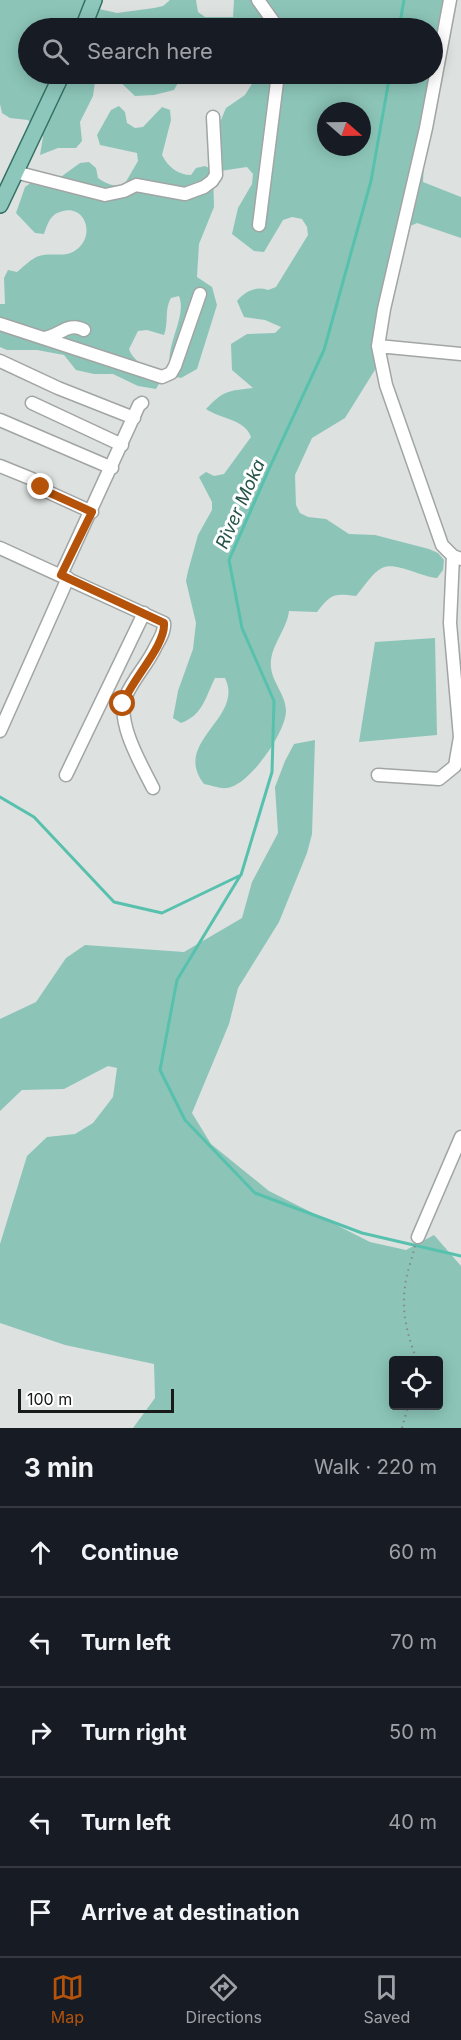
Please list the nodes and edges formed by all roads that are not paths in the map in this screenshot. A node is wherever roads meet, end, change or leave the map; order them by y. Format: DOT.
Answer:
graph roads {
  1 [pos="94,0"];
  2 [pos="258,0"];
  3 [pos="450,0"];
  4 [pos="87,18"];
  5 [pos="271,18"];
  6 [pos="443,37"];
  7 [pos="57,84"];
  8 [pos="277,84"];
  9 [pos="434,84"];
  10 [pos="213,117"];
  11 [pos="15,172"];
  12 [pos="0,205"];
  13 [pos="259,225"];
  14 [pos="200,294"];
  15 [pos="0,324"];
  16 [pos="84,330"];
  17 [pos="44,338"];
  18 [pos="378,346"];
  19 [pos="461,354"];
  20 [pos="0,361"];
  21 [pos="32,403"];
  22 [pos="142,403"];
  23 [pos="134,418"];
  24 [pos="0,420"];
  25 [pos="122,445"];
  26 [pos="0,466"];
  27 [pos="111,468"];
  28 [pos="92,512"];
  29 [pos="0,548"];
  30 [pos="457,557"];
  31 [pos="65,577"];
  32 [pos="144,613"];
  33 [pos="0,731"];
  34 [pos="66,775"];
  35 [pos="378,775"];
  36 [pos="153,788"];
  37 [pos="461,1137"];
  38 [pos="418,1237"];
  1 -- 4 [label="main road"];
  2 -- 5 [label="street"];
  3 -- 6 [label="street"];
  7 -- 11 [label="main road"];
  8 -- 13 [label="street"];
  9 -- 18 [label="street"];
  10 -- 11 [label="street"];
  11 -- 12 [label="main road"];
  14 -- 17 [label="street"];
  15 -- 17 [label="street"];
  16 -- 17 [label="street"];
  18 -- 19 [label="street"];
  18 -- 30 [label="street"];
  20 -- 23 [label="street"];
  21 -- 25 [label="street"];
  22 -- 23 [label="street"];
  23 -- 25 [label="street"];
  24 -- 27 [label="street"];
  25 -- 27 [label="street"];
  26 -- 28 [label="street"];
  27 -- 28 [label="street"];
  28 -- 31 [label="street"];
  29 -- 31 [label="street"];
  30 -- 35 [label="street"];
  31 -- 32 [label="street"];
  31 -- 33 [label="street"];
  32 -- 34 [label="street"];
  32 -- 36 [label="street"];
  37 -- 38 [label="street"];
}
